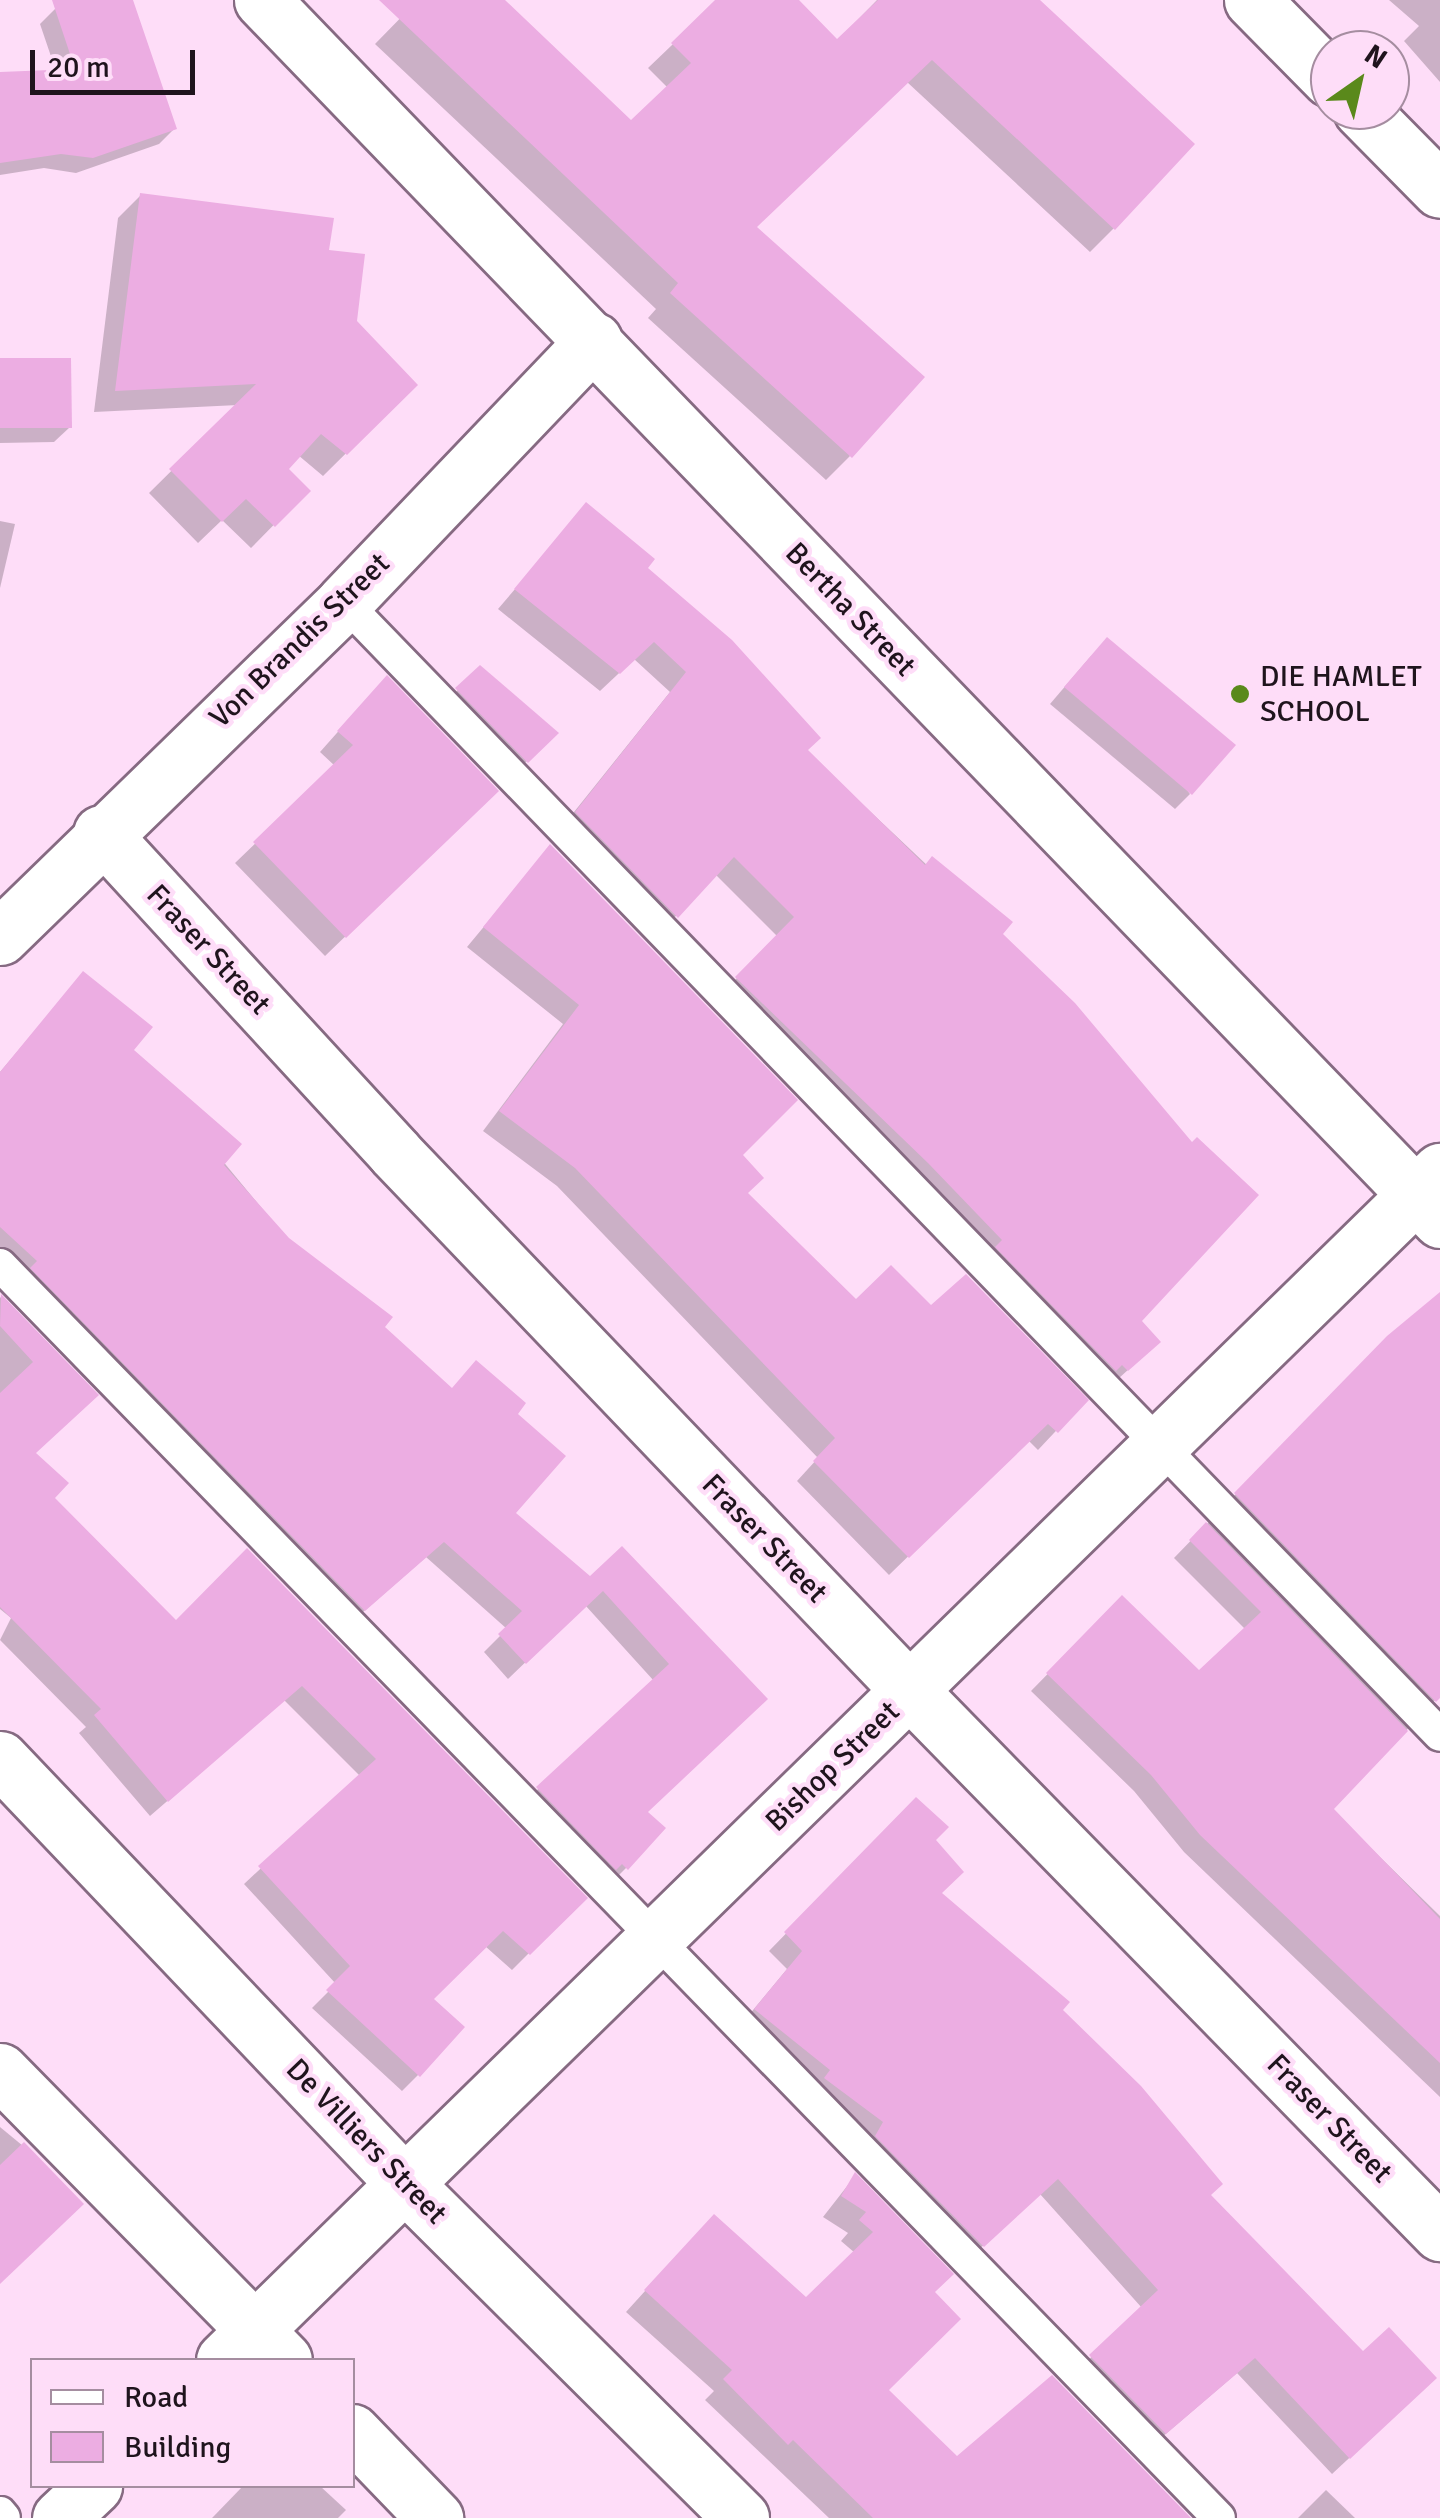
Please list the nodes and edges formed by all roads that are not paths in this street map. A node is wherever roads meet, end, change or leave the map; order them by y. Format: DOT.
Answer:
graph roads {
  1 [pos="262,0"];
  2 [pos="1252,0"];
  3 [pos="1310,59"];
  4 [pos="1381,130"];
  5 [pos="1440,190"];
  6 [pos="594,340"];
  7 [pos="344,602"];
  8 [pos="101,833"];
  9 [pos="0,937"];
  10 [pos="1432,1195"];
  11 [pos="0,1265"];
  12 [pos="1158,1445"];
  13 [pos="910,1692"];
  14 [pos="1440,1735"];
  15 [pos="0,1759"];
  16 [pos="657,1939"];
  17 [pos="0,2071"];
  18 [pos="404,2183"];
  19 [pos="1440,2232"];
  20 [pos="254,2350"];
  21 [pos="355,2435"];
  22 [pos="92,2488"];
  23 [pos="60,2518"];
  24 [pos="436,2518"];
  25 [pos="740,2518"];
  26 [pos="1218,2518"];
  1 -- 6 [label="street, Bertha Street"];
  2 -- 3 [label="street"];
  4 -- 5 [label="street"];
  6 -- 7 [label="street, Von Brandis Street"];
  6 -- 10 [label="street, Bertha Street"];
  7 -- 8 [label="street, Von Brandis Street"];
  7 -- 12 [label="lane"];
  8 -- 9 [label="street, Von Brandis Street"];
  8 -- 13 [label="street, Fraser Street"];
  10 -- 12 [label="street, Bishop Street"];
  11 -- 16 [label="lane"];
  12 -- 13 [label="street, Bishop Street"];
  12 -- 14 [label="lane"];
  13 -- 16 [label="street, Bishop Street"];
  13 -- 19 [label="street, Fraser Street"];
  15 -- 18 [label="street, De Villiers Street"];
  16 -- 18 [label="street, Bishop Street"];
  16 -- 26 [label="lane"];
  17 -- 20 [label="street"];
  18 -- 20 [label="street, Bishop Street"];
  18 -- 25 [label="street, De Villiers Street"];
  21 -- 24 [label="street"];
  22 -- 23 [label="street"];
}
